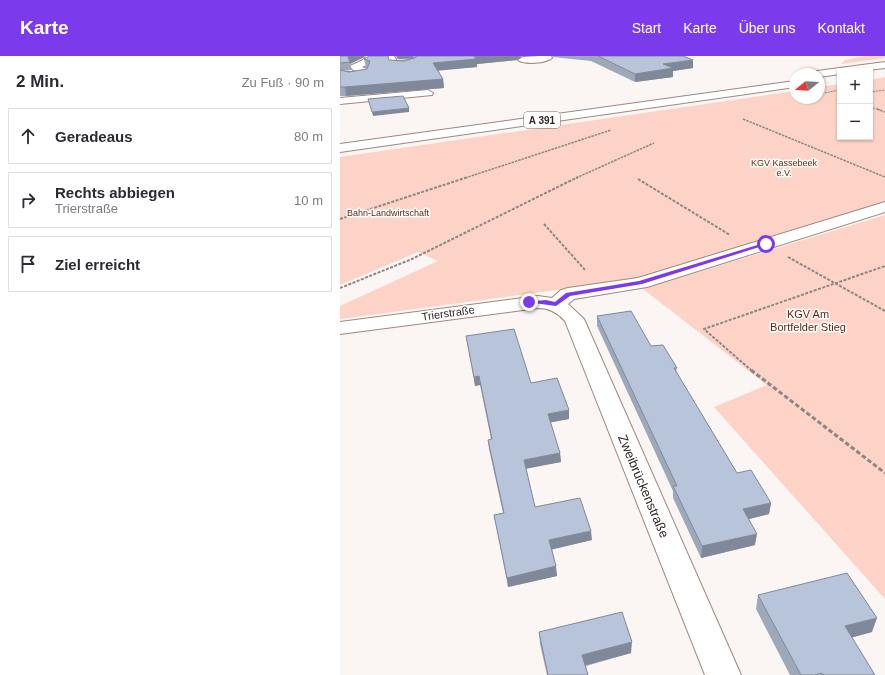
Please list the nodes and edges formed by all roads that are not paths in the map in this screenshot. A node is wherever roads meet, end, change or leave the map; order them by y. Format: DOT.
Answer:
graph roads {
  1 [pos="360,56"];
  2 [pos="390,56"];
  3 [pos="371,57"];
  4 [pos="547,57"];
  5 [pos="559,57"];
  6 [pos="352,58"];
  7 [pos="523,60"];
  8 [pos="413,63"];
  9 [pos="885,64"];
  10 [pos="866,68"];
  11 [pos="885,71"];
  12 [pos="873,73"];
  13 [pos="825,74"];
  14 [pos="837,74"];
  15 [pos="837,74"];
  16 [pos="340,75"];
  17 [pos="789,78"];
  18 [pos="825,79"];
  19 [pos="789,85"];
  20 [pos="428,93"];
  21 [pos="340,101"];
  22 [pos="575,107"];
  23 [pos="411,126"];
  24 [pos="340,140"];
  25 [pos="340,148"];
  26 [pos="885,208"];
  27 [pos="556,304"];
  28 [pos="340,328"];
  29 [pos="724,675"];
  1 -- 6 [label="main road"];
  2 -- 8 [label="main road"];
  3 -- 6 [label="main road"];
  3 -- 16 [label="main road"];
  4 -- 5 [label="main road"];
  4 -- 7 [label="main road"];
  9 -- 10 [label="main road"];
  11 -- 12 [label="main road"];
  13 -- 14 [label="main road"];
  15 -- 18 [label="main road"];
  17 -- 22 [label="main road, A 391"];
  19 -- 25 [label="main road, A 391"];
  20 -- 21 [label="main road"];
  22 -- 23 [label="main road"];
  22 -- 24 [label="main road, A 391"];
  26 -- 27 [label="main road"];
  27 -- 28 [label="main road, Trierstraße"];
  27 -- 29 [label="main road, Zweibrückenstraße"];
}
